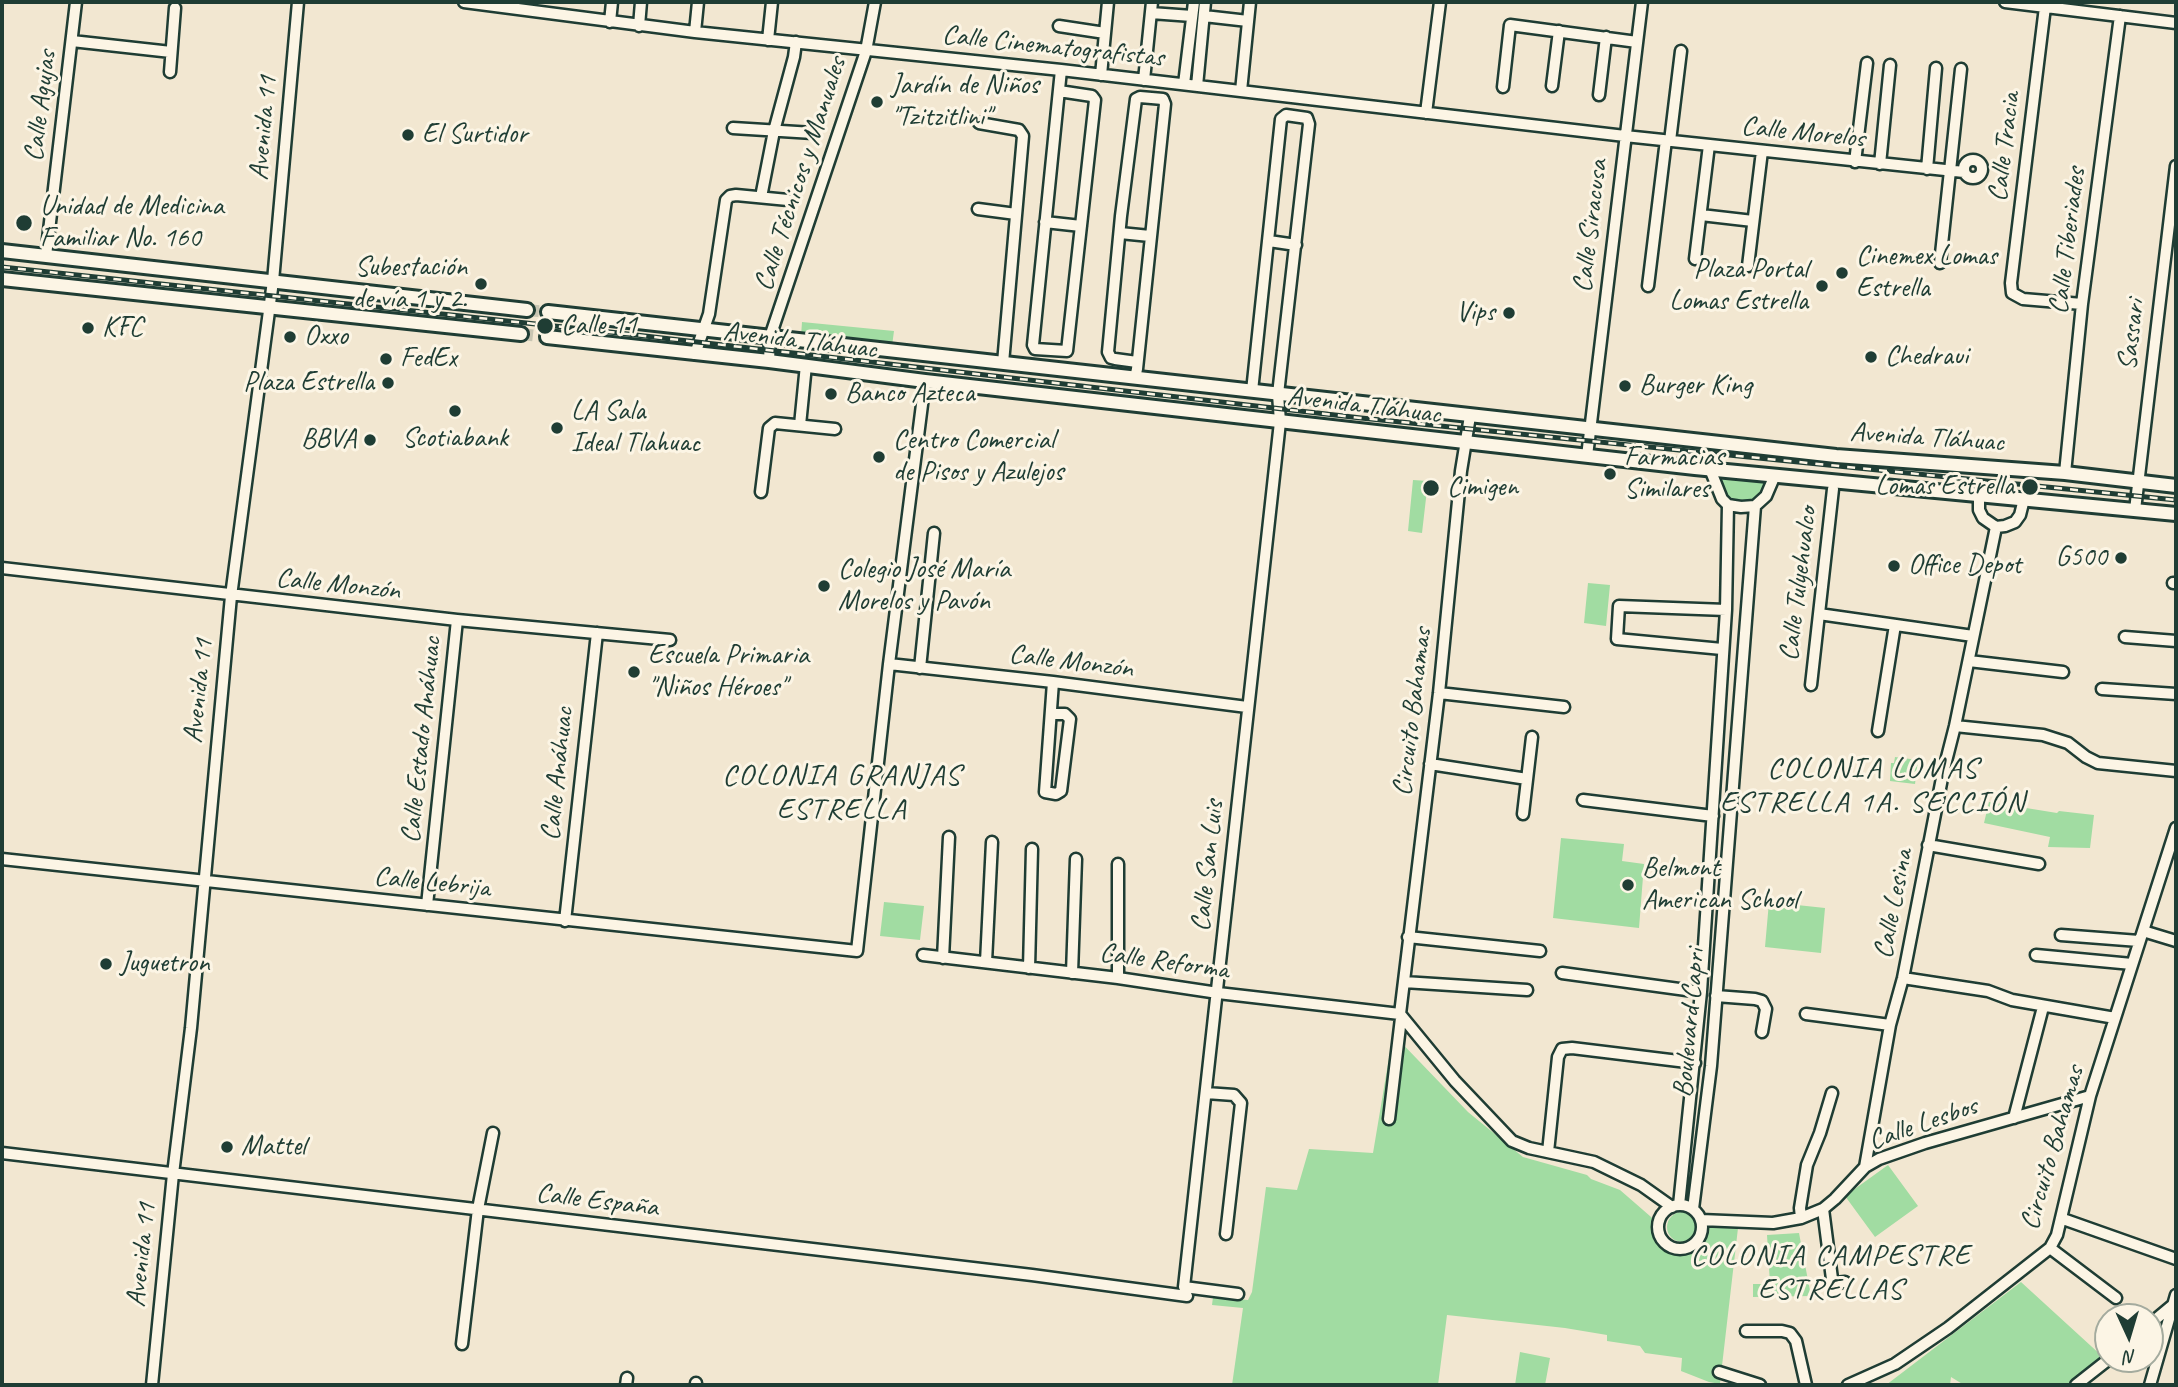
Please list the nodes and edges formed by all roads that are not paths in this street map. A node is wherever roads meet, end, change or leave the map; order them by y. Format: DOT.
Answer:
graph roads {
  1 [pos="76,2"];
  2 [pos="298,2"];
  3 [pos="464,2"];
  4 [pos="612,2"];
  5 [pos="641,2"];
  6 [pos="698,2"];
  7 [pos="772,2"];
  8 [pos="875,2"];
  9 [pos="1108,2"];
  10 [pos="1194,2"];
  11 [pos="1205,2"];
  12 [pos="1250,2"];
  13 [pos="1440,2"];
  14 [pos="1642,2"];
  15 [pos="2005,2"];
  16 [pos="2017,3"];
  17 [pos="2048,5"];
  18 [pos="543,7"];
  19 [pos="1151,7"];
  20 [pos="175,8"];
  21 [pos="1192,16"];
  22 [pos="1204,16"];
  23 [pos="2120,16"];
  24 [pos="1248,21"];
  25 [pos="610,22"];
  26 [pos="2176,23"];
  27 [pos="639,26"];
  28 [pos="1059,26"];
  29 [pos="695,32"];
  30 [pos="1559,32"];
  31 [pos="1105,33"];
  32 [pos="1606,37"];
  33 [pos="768,40"];
  34 [pos="72,41"];
  35 [pos="796,42"];
  36 [pos="1637,42"];
  37 [pos="866,51"];
  38 [pos="1681,51"];
  39 [pos="171,52"];
  40 [pos="1867,63"];
  41 [pos="1890,65"];
  42 [pos="1936,68"];
  43 [pos="1961,69"];
  44 [pos="1061,70"];
  45 [pos="170,72"];
  46 [pos="1101,75"];
  47 [pos="1144,80"];
  48 [pos="1184,84"];
  49 [pos="1197,86"];
  50 [pos="1552,86"];
  51 [pos="1503,87"];
  52 [pos="1059,91"];
  53 [pos="1241,91"];
  54 [pos="1599,95"];
  55 [pos="1426,113"];
  56 [pos="979,123"];
  57 [pos="733,128"];
  58 [pos="774,131"];
  59 [pos="813,133"];
  60 [pos="1625,136"];
  61 [pos="1637,137"];
  62 [pos="1668,141"];
  63 [pos="1709,145"];
  64 [pos="1762,151"];
  65 [pos="1855,162"];
  66 [pos="1880,164"];
  67 [pos="2176,166"];
  68 [pos="1927,169"];
  69 [pos="1950,171"];
  70 [pos="1964,172"];
  71 [pos="761,197"];
  72 [pos="788,200"];
  73 [pos="978,209"];
  74 [pos="1016,214"];
  75 [pos="1700,215"];
  76 [pos="1753,221"];
  77 [pos="1045,222"];
  78 [pos="1081,226"];
  79 [pos="1119,233"];
  80 [pos="1150,236"];
  81 [pos="1269,241"];
  82 [pos="1296,245"];
  83 [pos="2,251"];
  84 [pos="46,257"];
  85 [pos="1695,259"];
  86 [pos="1940,263"];
  87 [pos="1748,266"];
  88 [pos="2,279"];
  89 [pos="273,281"];
  90 [pos="1648,286"];
  91 [pos="2082,304"];
  92 [pos="270,306"];
  93 [pos="527,310"];
  94 [pos="548,312"];
  95 [pos="704,329"];
  96 [pos="521,334"];
  97 [pos="547,337"];
  98 [pos="770,337"];
  99 [pos="695,354"];
  100 [pos="769,360"];
  101 [pos="1137,362"];
  102 [pos="1003,363"];
  103 [pos="806,365"];
  104 [pos="1135,378"];
  105 [pos="925,380"];
  106 [pos="1252,391"];
  107 [pos="1278,394"];
  108 [pos="1470,416"];
  109 [pos="1280,422"];
  110 [pos="800,425"];
  111 [pos="1591,427"];
  112 [pos="835,429"];
  113 [pos="1466,443"];
  114 [pos="1587,456"];
  115 [pos="1710,470"];
  116 [pos="2065,473"];
  117 [pos="1776,474"];
  118 [pos="2137,480"];
  119 [pos="2176,486"];
  120 [pos="1833,489"];
  121 [pos="761,492"];
  122 [pos="1979,494"];
  123 [pos="2024,499"];
  124 [pos="1728,505"];
  125 [pos="1755,506"];
  126 [pos="2135,510"];
  127 [pos="2176,514"];
  128 [pos="1996,527"];
  129 [pos="934,533"];
  130 [pos="2,568"];
  131 [pos="231,596"];
  132 [pos="1726,610"];
  133 [pos="1819,614"];
  134 [pos="457,620"];
  135 [pos="1895,625"];
  136 [pos="597,633"];
  137 [pos="1973,636"];
  138 [pos="2125,636"];
  139 [pos="670,640"];
  140 [pos="2176,641"];
  141 [pos="1723,649"];
  142 [pos="1969,661"];
  143 [pos="889,664"];
  144 [pos="920,668"];
  145 [pos="2063,672"];
  146 [pos="1053,682"];
  147 [pos="1811,685"];
  148 [pos="2102,689"];
  149 [pos="1439,693"];
  150 [pos="2176,694"];
  151 [pos="1248,707"];
  152 [pos="1564,707"];
  153 [pos="1051,714"];
  154 [pos="1955,726"];
  155 [pos="1878,731"];
  156 [pos="1532,737"];
  157 [pos="1430,764"];
  158 [pos="2176,771"];
  159 [pos="1527,779"];
  160 [pos="1583,800"];
  161 [pos="1523,814"];
  162 [pos="1713,816"];
  163 [pos="2176,831"];
  164 [pos="949,837"];
  165 [pos="992,842"];
  166 [pos="1928,845"];
  167 [pos="1032,849"];
  168 [pos="2,859"];
  169 [pos="1076,859"];
  170 [pos="1118,864"];
  171 [pos="2039,864"];
  172 [pos="204,881"];
  173 [pos="427,905"];
  174 [pos="565,921"];
  175 [pos="2061,935"];
  176 [pos="2141,936"];
  177 [pos="1408,937"];
  178 [pos="2176,941"];
  179 [pos="1540,951"];
  180 [pos="923,955"];
  181 [pos="2036,955"];
  182 [pos="943,958"];
  183 [pos="986,962"];
  184 [pos="2132,964"];
  185 [pos="1029,968"];
  186 [pos="1072,972"];
  187 [pos="1562,974"];
  188 [pos="1118,978"];
  189 [pos="1903,978"];
  190 [pos="1404,982"];
  191 [pos="1527,990"];
  192 [pos="1701,992"];
  193 [pos="1217,993"];
  194 [pos="1716,996"];
  195 [pos="2043,1007"];
  196 [pos="1806,1014"];
  197 [pos="1400,1016"];
  198 [pos="2115,1018"];
  199 [pos="1890,1025"];
  200 [pos="1762,1032"];
  201 [pos="1695,1063"];
  202 [pos="1206,1093"];
  203 [pos="1832,1093"];
  204 [pos="2090,1096"];
  205 [pos="2014,1118"];
  206 [pos="1390,1119"];
  207 [pos="493,1133"];
  208 [pos="1548,1152"];
  209 [pos="2,1153"];
  210 [pos="1865,1167"];
  211 [pos="173,1174"];
  212 [pos="1676,1206"];
  213 [pos="478,1209"];
  214 [pos="1693,1209"];
  215 [pos="1823,1209"];
  216 [pos="1801,1218"];
  217 [pos="2063,1219"];
  218 [pos="1701,1220"];
  219 [pos="1226,1234"];
  220 [pos="2050,1248"];
  221 [pos="2176,1259"];
  222 [pos="1845,1282"];
  223 [pos="1184,1293"];
  224 [pos="1238,1294"];
  225 [pos="2116,1298"];
  226 [pos="2175,1300"];
  227 [pos="1746,1332"];
  228 [pos="462,1344"];
  229 [pos="2094,1371"];
  230 [pos="1719,1372"];
  231 [pos="152,1385"];
  232 [pos="1760,1385"];
  233 [pos="1806,1385"];
  234 [pos="1848,1385"];
  235 [pos="2076,1385"];
  236 [pos="2150,1385"];
  1 -- 34 [label="street, Calle Agujas"];
  2 -- 89 [label="street, Avenida 11"];
  3 -- 18 [label="street, Calle Cinematografistas"];
  4 -- 25 [label="street"];
  5 -- 27 [label="street"];
  6 -- 29 [label="street"];
  7 -- 33 [label="street"];
  8 -- 37 [label="street, Calle Técnicos y Manuales"];
  9 -- 31 [label="street"];
  10 -- 21 [label="street"];
  11 -- 22 [label="street"];
  12 -- 24 [label="street"];
  13 -- 55 [label="street"];
  14 -- 36 [label="street, Calle Siracusa"];
  15 -- 16 [label="street"];
  16 -- 17 [label="street"];
  17 -- 23 [label="street"];
  17 -- 91 [label="street, Calle Tracia"];
  18 -- 25 [label="street, Calle Cinematografistas"];
  19 -- 21 [label="street"];
  19 -- 47 [label="street"];
  20 -- 39 [label="street"];
  21 -- 48 [label="street"];
  22 -- 24 [label="street"];
  22 -- 49 [label="street"];
  23 -- 26 [label="street"];
  23 -- 91 [label="street, Calle Tiberiades"];
  24 -- 53 [label="street"];
  25 -- 27 [label="street, Calle Cinematografistas"];
  27 -- 29 [label="street, Calle Cinematografistas"];
  28 -- 31 [label="street"];
  29 -- 33 [label="street, Calle Cinematografistas"];
  30 -- 32 [label="street"];
  30 -- 50 [label="street"];
  30 -- 51 [label="street"];
  31 -- 46 [label="street"];
  32 -- 36 [label="street"];
  32 -- 54 [label="street"];
  33 -- 35 [label="street, Calle Cinematografistas"];
  34 -- 39 [label="street"];
  34 -- 84 [label="street, Calle Agujas"];
  35 -- 37 [label="street, Calle Cinematografistas"];
  35 -- 58 [label="street"];
  36 -- 60 [label="street, Calle Siracusa"];
  37 -- 44 [label="street, Calle Cinematografistas"];
  37 -- 98 [label="street, Calle Técnicos y Manuales"];
  38 -- 62 [label="street"];
  39 -- 45 [label="street"];
  40 -- 65 [label="street"];
  41 -- 66 [label="street"];
  42 -- 68 [label="street"];
  43 -- 69 [label="street"];
  44 -- 46 [label="street, Calle Cinematografistas"];
  44 -- 52 [label="street"];
  46 -- 47 [label="street, Calle Cinematografistas"];
  47 -- 48 [label="street, Calle Cinematografistas"];
  48 -- 49 [label="street, Calle Cinematografistas"];
  49 -- 53 [label="street, Calle Cinematografistas"];
  52 -- 77 [label="street"];
  52 -- 78 [label="street"];
  53 -- 55 [label="street, Calle Cinematografistas"];
  55 -- 60 [label="street, Calle Cinematografistas"];
  56 -- 74 [label="street"];
  57 -- 58 [label="street"];
  58 -- 59 [label="street"];
  58 -- 71 [label="street"];
  60 -- 61 [label="street, Calle Cinematografistas"];
  60 -- 111 [label="street, Calle Siracusa"];
  61 -- 62 [label="street, Calle Morelos"];
  62 -- 63 [label="street, Calle Morelos"];
  62 -- 90 [label="street"];
  63 -- 64 [label="street, Calle Morelos"];
  63 -- 75 [label="street"];
  64 -- 65 [label="street, Calle Morelos"];
  64 -- 76 [label="street"];
  65 -- 66 [label="street, Calle Morelos"];
  66 -- 68 [label="street, Calle Morelos"];
  67 -- 118 [label="street, Sassari"];
  68 -- 69 [label="street, Calle Morelos"];
  69 -- 70 [label="street, Calle Morelos"];
  69 -- 86 [label="street"];
  71 -- 72 [label="street"];
  71 -- 95 [label="street"];
  73 -- 74 [label="street"];
  74 -- 102 [label="street"];
  75 -- 76 [label="street"];
  75 -- 85 [label="street"];
  76 -- 87 [label="street"];
  77 -- 78 [label="street"];
  77 -- 78 [label="street"];
  79 -- 80 [label="street"];
  79 -- 80 [label="street"];
  79 -- 101 [label="street"];
  80 -- 101 [label="street"];
  81 -- 82 [label="street"];
  81 -- 82 [label="street, Calle San Luis"];
  81 -- 106 [label="street"];
  82 -- 107 [label="street, Calle San Luis"];
  83 -- 84 [label="main road"];
  84 -- 89 [label="main road"];
  88 -- 92 [label="main road"];
  89 -- 92 [label="street, Avenida 11"];
  89 -- 93 [label="main road"];
  91 -- 116 [label="street, Calle Tiberiades"];
  92 -- 96 [label="main road"];
  92 -- 131 [label="street, Avenida 11"];
  94 -- 95 [label="main road, Avenida Tláhuac"];
  95 -- 98 [label="main road, Avenida Tláhuac"];
  95 -- 99 [label="street"];
  97 -- 99 [label="main road, Avenida Tláhuac"];
  98 -- 100 [label="street, Calle Técnicos y Manuales"];
  98 -- 102 [label="main road, Avenida Tláhuac"];
  99 -- 100 [label="main road, Avenida Tláhuac"];
  100 -- 103 [label="main road, Avenida Tláhuac"];
  101 -- 104 [label="street"];
  102 -- 104 [label="main road, Avenida Tláhuac"];
  103 -- 105 [label="main road, Avenida Tláhuac"];
  103 -- 110 [label="street"];
  104 -- 106 [label="main road, Avenida Tláhuac"];
  105 -- 109 [label="main road, Avenida Tláhuac"];
  105 -- 143 [label="street"];
  106 -- 107 [label="main road, Avenida Tláhuac"];
  107 -- 108 [label="main road, Avenida Tláhuac"];
  107 -- 109 [label="street, Calle San Luis"];
  108 -- 111 [label="main road, Avenida Tláhuac"];
  108 -- 113 [label="street, Circuito Bahamas"];
  109 -- 113 [label="main road, Avenida Tláhuac"];
  109 -- 151 [label="street, Calle San Luis"];
  110 -- 112 [label="street"];
  110 -- 121 [label="street"];
  111 -- 114 [label="street, Calle Siracusa"];
  111 -- 116 [label="main road, Avenida Tláhuac"];
  113 -- 114 [label="main road, Avenida Tláhuac"];
  113 -- 149 [label="street, Circuito Bahamas"];
  114 -- 115 [label="main road, Avenida Tláhuac"];
  115 -- 117 [label="main road, Avenida Tláhuac"];
  115 -- 124 [label="street"];
  116 -- 118 [label="main road, Avenida Tláhuac"];
  117 -- 122 [label="main road, Avenida Tláhuac"];
  117 -- 125 [label="street"];
  118 -- 119 [label="main road, Avenida Tláhuac"];
  118 -- 126 [label="street, Sassari"];
  120 -- 133 [label="street, Calle Tulyehualco"];
  122 -- 123 [label="main road, Avenida Tláhuac"];
  122 -- 128 [label="street"];
  123 -- 126 [label="main road, Avenida Tláhuac"];
  123 -- 128 [label="street"];
  124 -- 125 [label="street"];
  124 -- 132 [label="street, Boulevard Capri"];
  125 -- 194 [label="street, Boulevard Capri"];
  126 -- 127 [label="main road, Avenida Tláhuac"];
  128 -- 137 [label="street, Calle Lesina"];
  129 -- 144 [label="street"];
  130 -- 131 [label="street, Calle Monzón"];
  131 -- 134 [label="street, Calle Monzón"];
  131 -- 172 [label="street, Avenida 11"];
  132 -- 141 [label="street, Boulevard Capri"];
  132 -- 141 [label="street"];
  133 -- 135 [label="street"];
  133 -- 147 [label="street, Calle Tulyehualco"];
  134 -- 136 [label="street, Calle Monzón"];
  134 -- 173 [label="street, Calle Estado Anáhuac"];
  135 -- 137 [label="street"];
  135 -- 155 [label="street"];
  136 -- 139 [label="street, Calle Monzón"];
  136 -- 174 [label="street, Calle Anáhuac"];
  137 -- 142 [label="street, Calle Lesina"];
  138 -- 140 [label="street"];
  141 -- 162 [label="street, Boulevard Capri"];
  142 -- 145 [label="street"];
  142 -- 154 [label="street, Calle Lesina"];
  143 -- 144 [label="street, Calle Monzón"];
  143 -- 174 [label="street, Calle Lebrija"];
  144 -- 146 [label="street, Calle Monzón"];
  146 -- 151 [label="street, Calle Monzón"];
  146 -- 153 [label="street"];
  148 -- 150 [label="street"];
  149 -- 152 [label="street"];
  149 -- 157 [label="street, Circuito Bahamas"];
  151 -- 193 [label="street, Calle San Luis"];
  153 -- 153 [label="street"];
  154 -- 158 [label="street"];
  154 -- 166 [label="street, Calle Lesina"];
  156 -- 159 [label="street"];
  157 -- 159 [label="street"];
  157 -- 177 [label="street, Circuito Bahamas"];
  159 -- 161 [label="street"];
  160 -- 162 [label="street"];
  162 -- 192 [label="street, Boulevard Capri"];
  163 -- 176 [label="street, Circuito Bahamas"];
  164 -- 182 [label="street"];
  165 -- 183 [label="street"];
  166 -- 171 [label="street"];
  166 -- 189 [label="street, Calle Lesina"];
  167 -- 185 [label="street"];
  168 -- 172 [label="street, Calle Lebrija"];
  169 -- 186 [label="street"];
  170 -- 188 [label="street"];
  172 -- 173 [label="street, Calle Lebrija"];
  172 -- 211 [label="street, Avenida 11"];
  173 -- 174 [label="street, Calle Lebrija"];
  175 -- 176 [label="street"];
  176 -- 178 [label="street"];
  176 -- 184 [label="street, Circuito Bahamas"];
  177 -- 179 [label="street"];
  177 -- 190 [label="street, Circuito Bahamas"];
  180 -- 182 [label="street, Calle Reforma"];
  181 -- 184 [label="street"];
  182 -- 183 [label="street, Calle Reforma"];
  183 -- 185 [label="street, Calle Reforma"];
  184 -- 198 [label="street, Circuito Bahamas"];
  185 -- 186 [label="street, Calle Reforma"];
  186 -- 188 [label="street, Calle Reforma"];
  187 -- 192 [label="street"];
  188 -- 193 [label="street, Calle Reforma"];
  189 -- 195 [label="street"];
  189 -- 199 [label="street, Calle Lesina"];
  190 -- 191 [label="street"];
  190 -- 197 [label="street, Circuito Bahamas"];
  192 -- 201 [label="street, Boulevard Capri"];
  193 -- 197 [label="street, Calle Reforma"];
  193 -- 202 [label="street, Calle San Luis"];
  194 -- 200 [label="street"];
  194 -- 214 [label="street, Boulevard Capri"];
  195 -- 198 [label="street"];
  195 -- 205 [label="street"];
  196 -- 199 [label="street"];
  197 -- 206 [label="street, Circuito Bahamas"];
  197 -- 208 [label="street"];
  198 -- 204 [label="street, Circuito Bahamas"];
  199 -- 210 [label="street, Calle Lesina"];
  201 -- 208 [label="street"];
  201 -- 212 [label="street, Boulevard Capri"];
  202 -- 219 [label="street"];
  202 -- 223 [label="street, Calle San Luis"];
  203 -- 216 [label="street"];
  204 -- 205 [label="street, Calle Lesbos"];
  204 -- 217 [label="street, Circuito Bahamas"];
  205 -- 210 [label="street, Calle Lesbos"];
  207 -- 213 [label="street"];
  208 -- 212 [label="street"];
  209 -- 211 [label="street, Calle España"];
  210 -- 215 [label="street, Calle Lesbos"];
  211 -- 213 [label="street, Calle España"];
  211 -- 231 [label="street, Avenida 11"];
  212 -- 214 [label="street"];
  212 -- 218 [label="street"];
  213 -- 223 [label="street, Calle España"];
  213 -- 228 [label="street"];
  214 -- 218 [label="street"];
  215 -- 216 [label="street, Calle Lesbos"];
  215 -- 222 [label="street"];
  216 -- 218 [label="street, Calle Lesbos"];
  217 -- 220 [label="street, Circuito Bahamas"];
  217 -- 221 [label="street"];
  220 -- 225 [label="street"];
  220 -- 234 [label="street, Circuito Bahamas"];
  223 -- 224 [label="street"];
  226 -- 236 [label="street"];
  227 -- 233 [label="street"];
  229 -- 235 [label="street"];
  230 -- 232 [label="street"];
}
